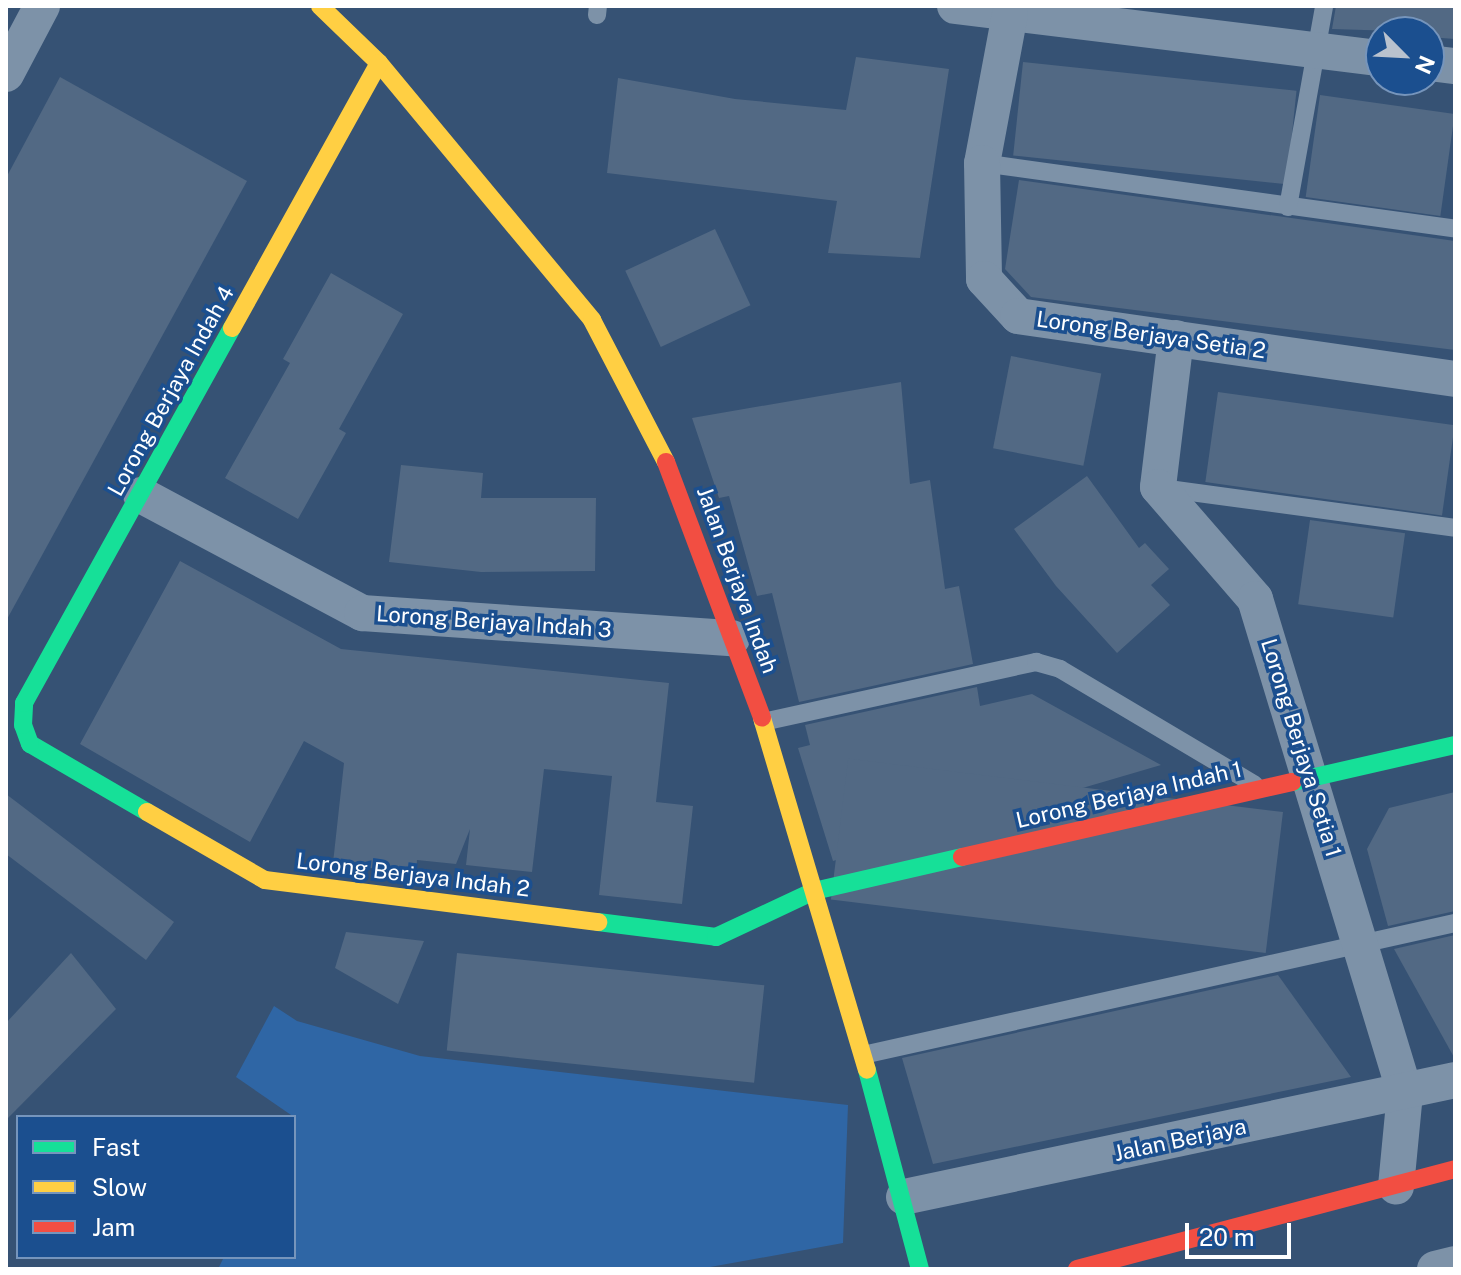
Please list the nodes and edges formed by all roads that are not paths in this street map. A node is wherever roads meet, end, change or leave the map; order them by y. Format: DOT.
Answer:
graph roads {
  1 [pos="42,6"];
  2 [pos="320,6"];
  3 [pos="955,6"];
  4 [pos="1324,6"];
  5 [pos="1010,14"];
  6 [pos="1319,50"];
  7 [pos="1365,56"];
  8 [pos="379,63"];
  9 [pos="6,74"];
  10 [pos="982,163"];
  11 [pos="1288,207"];
  12 [pos="1455,229"];
  13 [pos="1176,338"];
  14 [pos="1455,379"];
  15 [pos="1158,487"];
  16 [pos="141,495"];
  17 [pos="1455,528"];
  18 [pos="732,638"];
  19 [pos="763,722"];
  20 [pos="30,744"];
  21 [pos="1455,745"];
  22 [pos="1310,778"];
  23 [pos="1263,789"];
  24 [pos="814,891"];
  25 [pos="1455,923"];
  26 [pos="1361,948"];
  27 [pos="863,1055"];
  28 [pos="1455,1080"];
  29 [pos="1405,1093"];
  30 [pos="1455,1169"];
  31 [pos="1396,1187"];
  32 [pos="904,1197"];
  33 [pos="1177,1257"];
  34 [pos="1455,1264"];
  35 [pos="920,1269"];
  36 [pos="1077,1269"];
  37 [pos="1435,1269"];
  1 -- 9 [label="street"];
  2 -- 8 [label="street, Jalan Berjaya Indah"];
  3 -- 5 [label="street"];
  4 -- 6 [label="lane"];
  5 -- 6 [label="street"];
  5 -- 10 [label="street, Lorong Berjaya Setia 2"];
  6 -- 7 [label="street"];
  6 -- 11 [label="lane"];
  8 -- 16 [label="street, Lorong Berjaya Indah 4"];
  8 -- 18 [label="street, Jalan Berjaya Indah"];
  10 -- 11 [label="lane"];
  10 -- 13 [label="street, Lorong Berjaya Setia 2"];
  11 -- 12 [label="lane"];
  13 -- 14 [label="street, Lorong Berjaya Setia 2"];
  13 -- 15 [label="street"];
  15 -- 17 [label="lane"];
  15 -- 22 [label="street, Lorong Berjaya Setia 1"];
  16 -- 18 [label="street, Lorong Berjaya Indah 3"];
  16 -- 20 [label="street, Lorong Berjaya Indah 4"];
  18 -- 19 [label="street, Jalan Berjaya Indah"];
  19 -- 23 [label="lane"];
  19 -- 24 [label="street, Jalan Berjaya Indah"];
  20 -- 24 [label="street, Lorong Berjaya Indah 2"];
  21 -- 22 [label="street, Lorong Berjaya Indah 1"];
  22 -- 23 [label="street, Lorong Berjaya Indah 1"];
  22 -- 26 [label="street, Lorong Berjaya Setia 1"];
  23 -- 24 [label="street, Lorong Berjaya Indah 1"];
  24 -- 27 [label="street, Jalan Berjaya Indah"];
  25 -- 26 [label="lane"];
  26 -- 27 [label="lane"];
  26 -- 29 [label="street, Lorong Berjaya Setia 1"];
  27 -- 32 [label="street, Jalan Berjaya Indah"];
  28 -- 29 [label="street, Jalan Berjaya"];
  29 -- 31 [label="street, Lorong Berjaya Setia 1"];
  29 -- 32 [label="street, Jalan Berjaya"];
  30 -- 31 [label="street"];
  31 -- 33 [label="street"];
  32 -- 35 [label="street, Jalan Berjaya Indah"];
  33 -- 36 [label="street"];
  34 -- 37 [label="street"];
}
